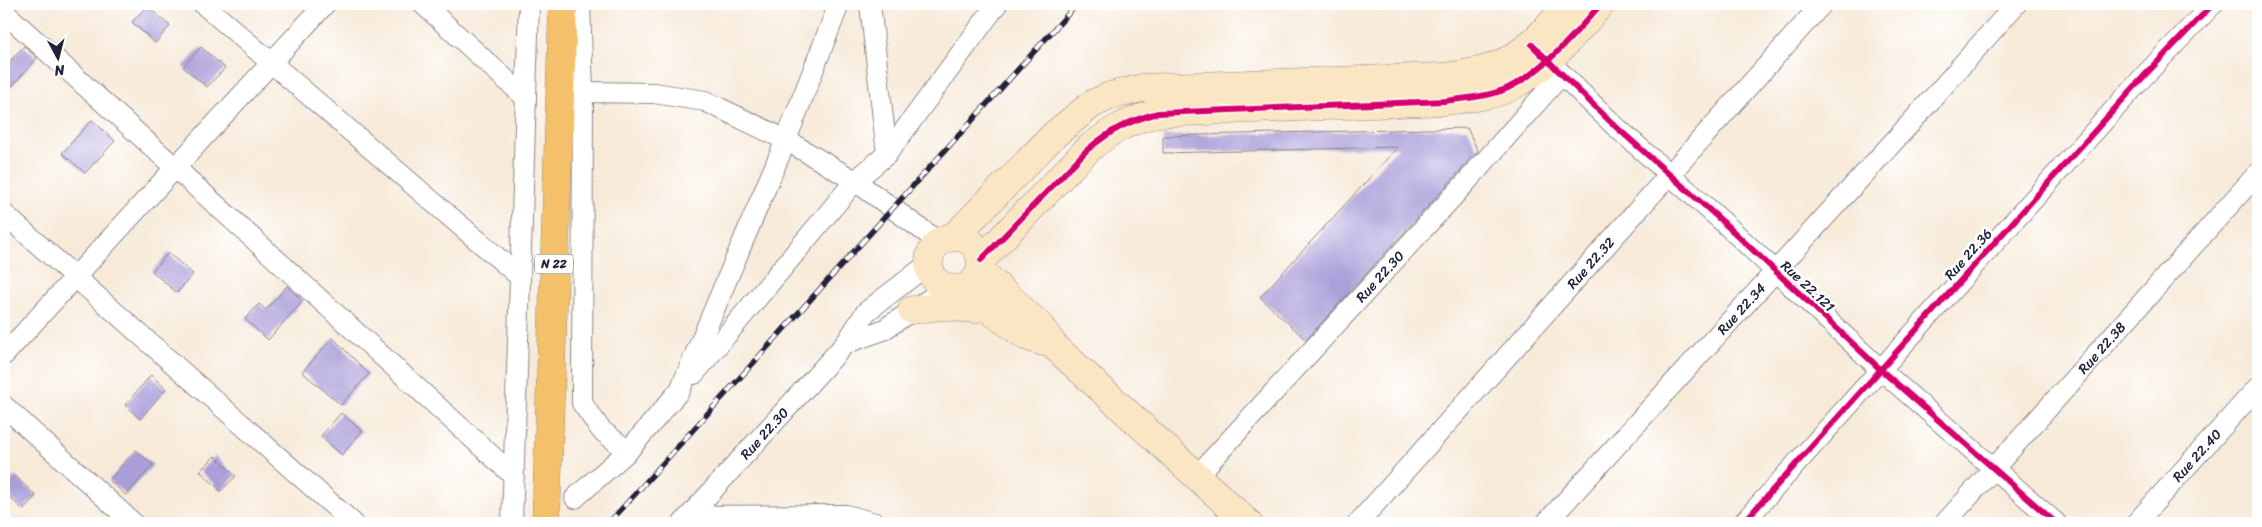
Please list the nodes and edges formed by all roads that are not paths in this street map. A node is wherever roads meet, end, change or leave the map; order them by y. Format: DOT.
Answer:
graph roads {
  1 [pos="203,4"];
  2 [pos="324,4"];
  3 [pos="423,4"];
  4 [pos="529,4"];
  5 [pos="545,4"];
  6 [pos="563,4"];
  7 [pos="580,4"];
  8 [pos="839,4"];
  9 [pos="870,4"];
  10 [pos="996,4"];
  11 [pos="1570,4"];
  12 [pos="1601,4"];
  13 [pos="1822,4"];
  14 [pos="2016,4"];
  15 [pos="2213,4"];
  16 [pos="4,12"];
  17 [pos="1548,60"];
  18 [pos="270,63"];
  19 [pos="582,92"];
  20 [pos="526,98"];
  21 [pos="786,140"];
  22 [pos="887,154"];
  23 [pos="174,168"];
  24 [pos="2258,173"];
  25 [pos="1670,175"];
  26 [pos="855,181"];
  27 [pos="4,214"];
  28 [pos="940,247"];
  29 [pos="1774,271"];
  30 [pos="520,277"];
  31 [pos="967,277"];
  32 [pos="75,278"];
  33 [pos="912,310"];
  34 [pos="992,310"];
  35 [pos="846,343"];
  36 [pos="1054,346"];
  37 [pos="4,355"];
  38 [pos="1881,370"];
  39 [pos="2258,387"];
  40 [pos="680,390"];
  41 [pos="4,406"];
  42 [pos="628,451"];
  43 [pos="1994,468"];
  44 [pos="514,476"];
  45 [pos="1196,477"];
  46 [pos="575,498"];
  47 [pos="687,519"];
  48 [pos="133,523"];
  49 [pos="353,523"];
  50 [pos="512,523"];
  51 [pos="531,523"];
  52 [pos="546,523"];
  53 [pos="875,523"];
  54 [pos="1248,523"];
  55 [pos="1358,523"];
  56 [pos="1546,523"];
  57 [pos="1743,523"];
  58 [pos="1945,523"];
  59 [pos="2056,523"];
  60 [pos="2136,523"];
  1 -- 18 [label="street"];
  2 -- 18 [label="street"];
  3 -- 20 [label="street"];
  4 -- 20 [label="street"];
  5 -- 51 [label="main road, N 22"];
  6 -- 52 [label="main road, N 22"];
  7 -- 19 [label="street"];
  8 -- 21 [label="street"];
  9 -- 22 [label="street"];
  10 -- 22 [label="street"];
  11 -- 17 [label="street, Rue 22.30"];
  12 -- 17 [label="street, Rue 22.30"];
  13 -- 25 [label="street, Rue 22.32"];
  14 -- 29 [label="street, Rue 22.34"];
  15 -- 38 [label="street, Rue 22.36"];
  16 -- 23 [label="street"];
  17 -- 25 [label="street, Rue 22.121"];
  17 -- 28 [label="street"];
  17 -- 31 [label="street"];
  17 -- 45 [label="street, Rue 22.30"];
  18 -- 23 [label="street"];
  18 -- 30 [label="street"];
  19 -- 21 [label="street"];
  19 -- 42 [label="street"];
  20 -- 30 [label="street"];
  21 -- 26 [label="street"];
  21 -- 40 [label="street"];
  22 -- 26 [label="street"];
  23 -- 32 [label="street"];
  23 -- 44 [label="street"];
  24 -- 43 [label="street, Rue 22.38"];
  25 -- 29 [label="street, Rue 22.121"];
  25 -- 55 [label="street, Rue 22.32"];
  26 -- 28 [label="street"];
  26 -- 40 [label="street"];
  27 -- 32 [label="street"];
  28 -- 31 [label="street"];
  28 -- 31 [label="street"];
  28 -- 35 [label="street, Rue 22.30"];
  29 -- 38 [label="street, Rue 22.121"];
  29 -- 56 [label="street, Rue 22.34"];
  30 -- 44 [label="street"];
  31 -- 33 [label="street"];
  31 -- 34 [label="street"];
  31 -- 36 [label="street"];
  32 -- 37 [label="street"];
  32 -- 49 [label="street"];
  33 -- 34 [label="street"];
  33 -- 35 [label="street"];
  34 -- 36 [label="street"];
  35 -- 47 [label="street, Rue 22.30"];
  36 -- 45 [label="street"];
  38 -- 43 [label="street, Rue 22.121"];
  38 -- 57 [label="street, Rue 22.36"];
  39 -- 60 [label="street, Rue 22.40"];
  40 -- 42 [label="street"];
  41 -- 48 [label="street"];
  42 -- 46 [label="street"];
  43 -- 58 [label="street, Rue 22.38"];
  43 -- 59 [label="street, Rue 22.121"];
  44 -- 50 [label="street"];
  45 -- 54 [label="street"];
  47 -- 53 [label="street"];
}
